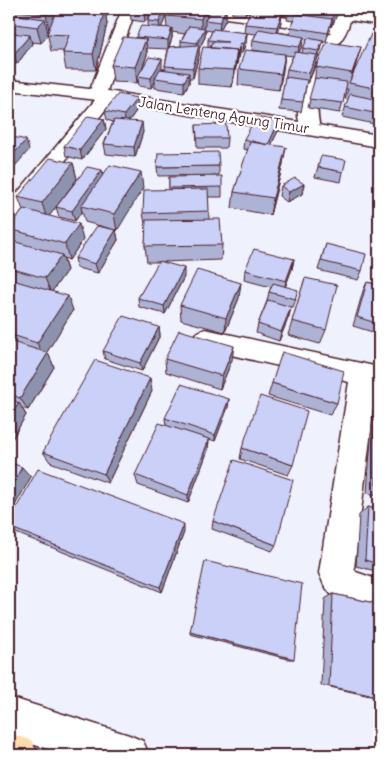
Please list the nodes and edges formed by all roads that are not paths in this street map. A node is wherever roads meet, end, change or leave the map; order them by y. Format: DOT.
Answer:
graph roads {
  1 [pos="129,9"];
  2 [pos="188,9"];
  3 [pos="343,17"];
  4 [pos="379,21"];
  5 [pos="9,85"];
  6 [pos="100,100"];
  7 [pos="311,129"];
  8 [pos="379,141"];
  9 [pos="9,217"];
  10 [pos="205,340"];
  11 [pos="379,597"];
  12 [pos="9,717"];
  13 [pos="9,752"];
  14 [pos="18,755"];
  15 [pos="129,755"];
  1 -- 6 [label="street"];
  2 -- 3 [label="street"];
  3 -- 4 [label="street"];
  3 -- 7 [label="street"];
  5 -- 6 [label="street, Jalan Lenteng Agung Timur"];
  6 -- 7 [label="street, Jalan Lenteng Agung Timur"];
  6 -- 9 [label="street"];
  7 -- 8 [label="street, Jalan Lenteng Agung Timur"];
  10 -- 11 [label="street"];
  12 -- 15 [label="street"];
  13 -- 14 [label="main road"];
}
